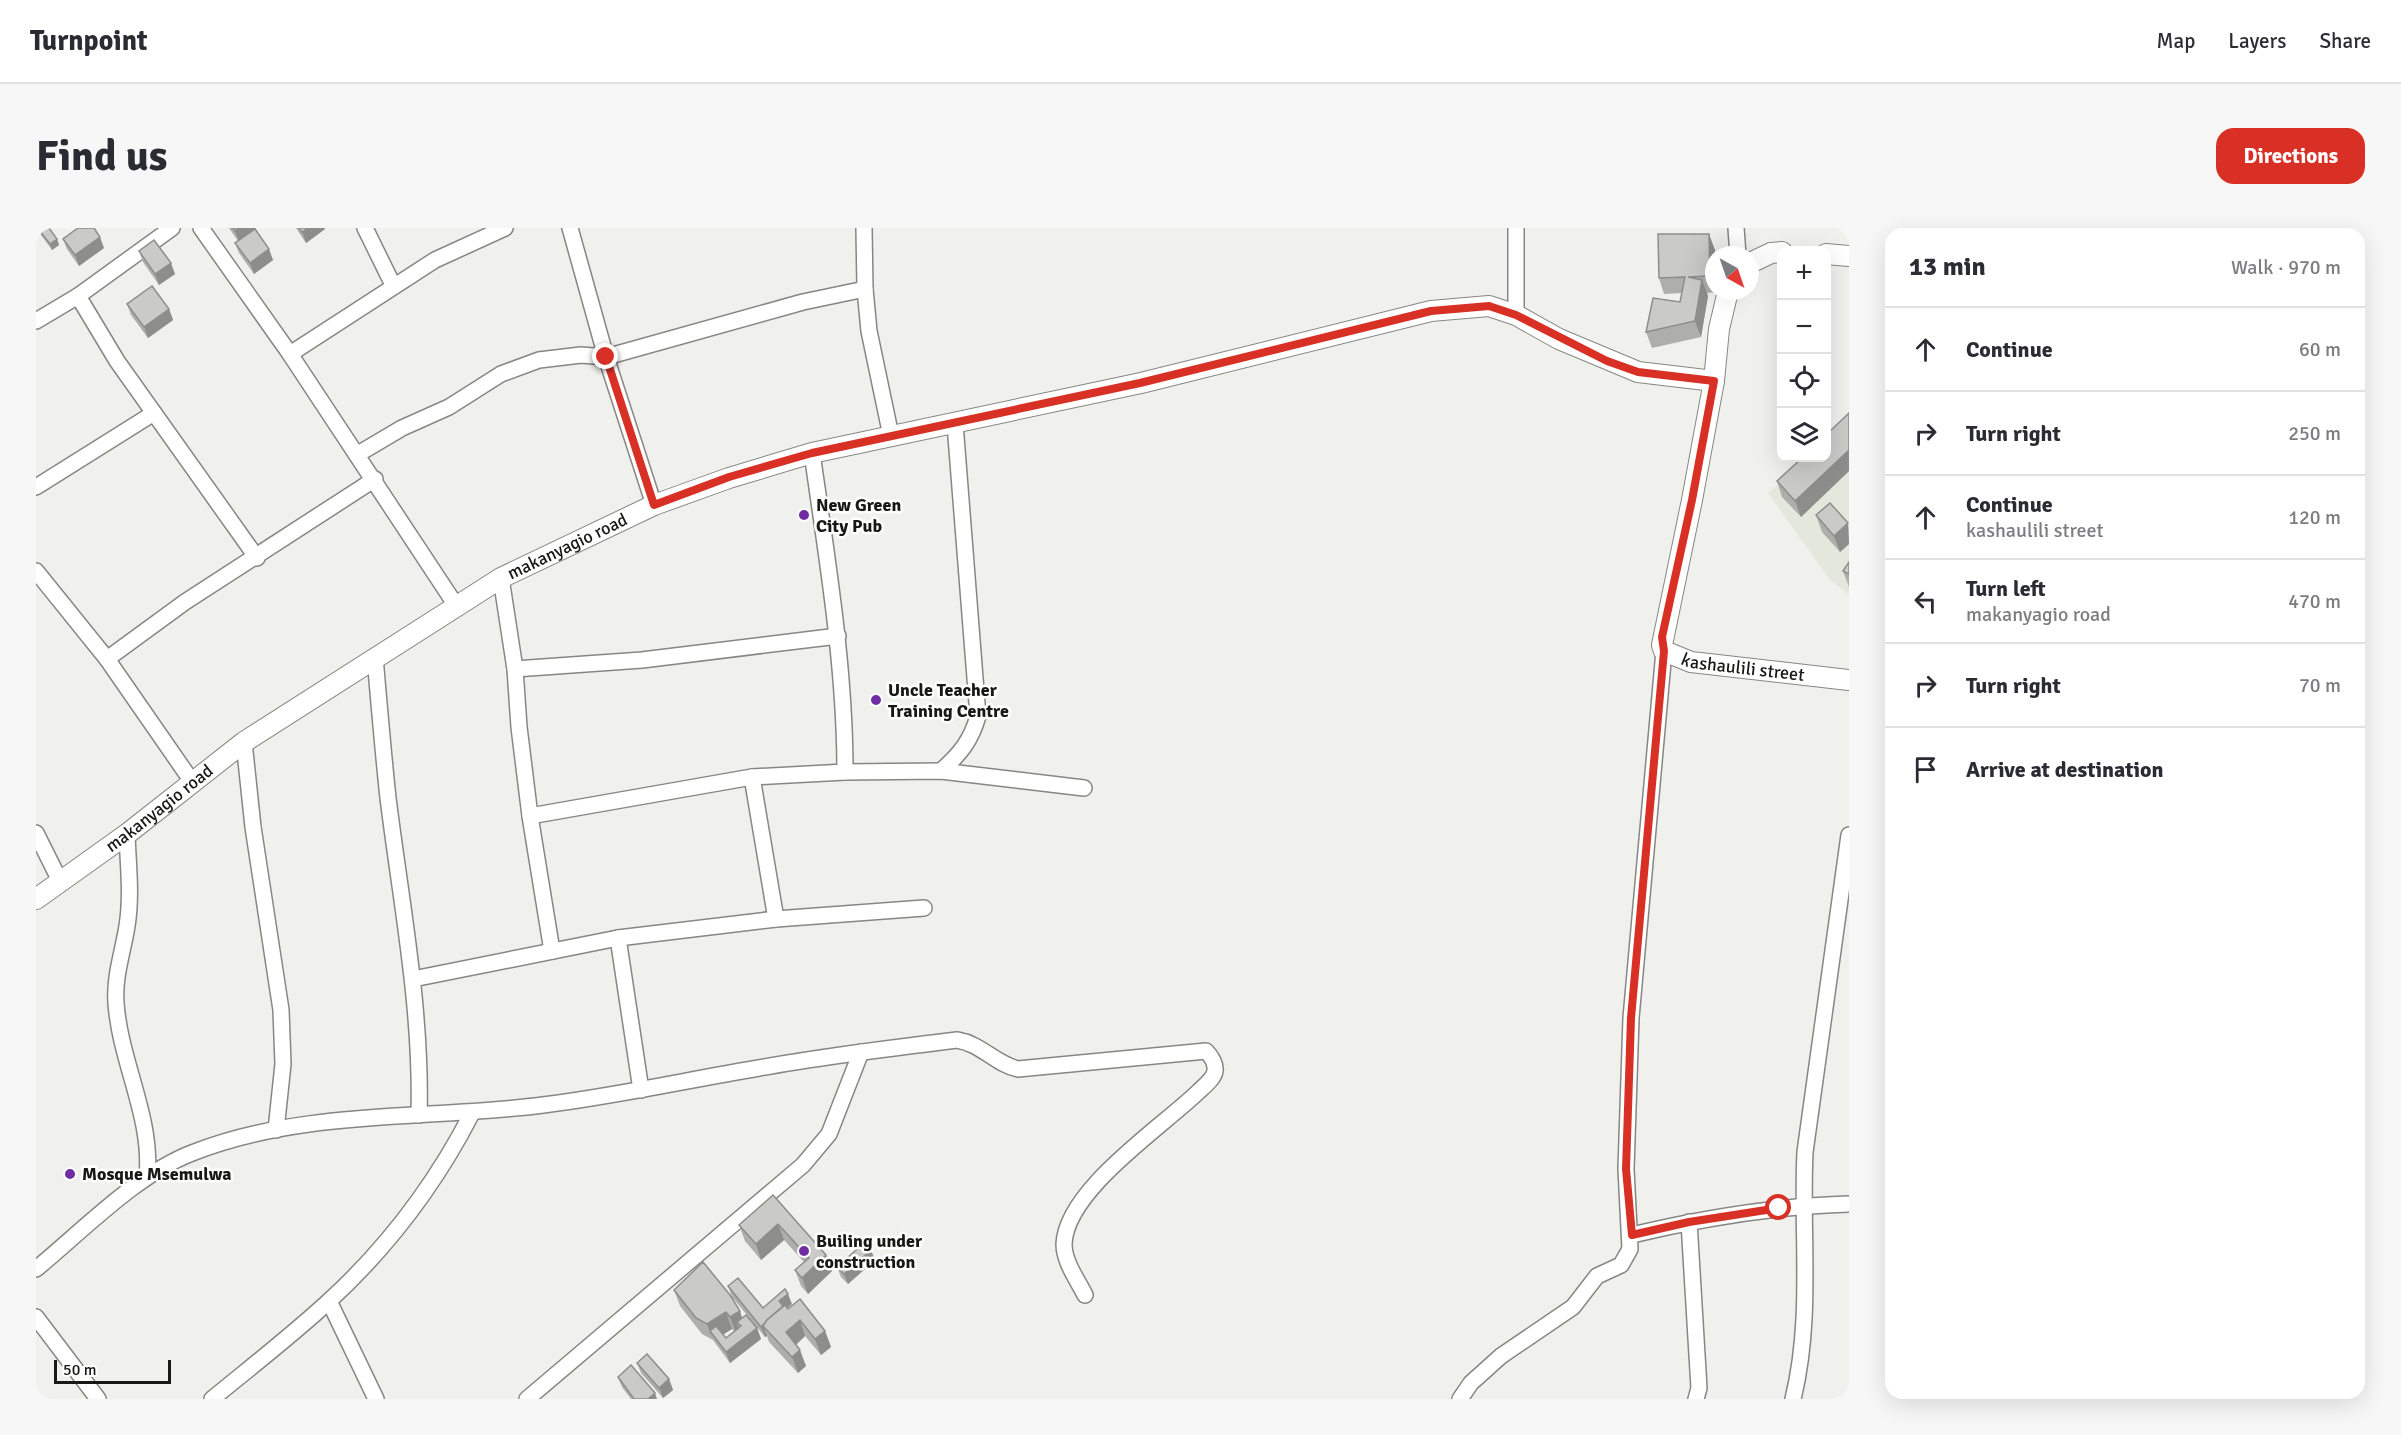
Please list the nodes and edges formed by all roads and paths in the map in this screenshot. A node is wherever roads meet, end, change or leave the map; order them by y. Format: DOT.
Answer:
graph roads {
  1 [pos="172,228"];
  2 [pos="201,228"];
  3 [pos="365,228"];
  4 [pos="505,228"];
  5 [pos="570,228"];
  6 [pos="864,228"];
  7 [pos="1516,228"];
  8 [pos="1736,228"];
  9 [pos="1737,246"];
  10 [pos="1777,252"];
  11 [pos="1831,254"];
  12 [pos="1849,256"];
  13 [pos="1759,259"];
  14 [pos="393,285"];
  15 [pos="865,289"];
  16 [pos="78,296"];
  17 [pos="1726,300"];
  18 [pos="1516,315"];
  19 [pos="36,321"];
  20 [pos="290,354"];
  21 [pos="606,357"];
  22 [pos="1714,381"];
  23 [pos="154,413"];
  24 [pos="955,424"];
  25 [pos="891,436"];
  26 [pos="812,453"];
  27 [pos="358,454"];
  28 [pos="375,479"];
  29 [pos="36,487"];
  30 [pos="654,505"];
  31 [pos="257,558"];
  32 [pos="36,571"];
  33 [pos="501,578"];
  34 [pos="457,607"];
  35 [pos="838,636"];
  36 [pos="1664,651"];
  37 [pos="375,657"];
  38 [pos="107,659"];
  39 [pos="515,669"];
  40 [pos="1849,680"];
  41 [pos="244,742"];
  42 [pos="941,771"];
  43 [pos="845,772"];
  44 [pos="752,777"];
  45 [pos="193,783"];
  46 [pos="1084,788"];
  47 [pos="530,816"];
  48 [pos="36,833"];
  49 [pos="127,834"];
  50 [pos="1849,835"];
  51 [pos="60,881"];
  52 [pos="36,899"];
  53 [pos="924,908"];
  54 [pos="776,919"];
  55 [pos="618,938"];
  56 [pos="552,951"];
  57 [pos="413,979"];
  58 [pos="861,1052"];
  59 [pos="641,1090"];
  60 [pos="472,1113"];
  61 [pos="419,1115"];
  62 [pos="276,1130"];
  63 [pos="147,1178"];
  64 [pos="1849,1204"];
  65 [pos="1803,1205"];
  66 [pos="1689,1222"];
  67 [pos="1632,1235"];
  68 [pos="36,1269"];
  69 [pos="1085,1294"];
  70 [pos="329,1301"];
  71 [pos="36,1317"];
  72 [pos="98,1399"];
  73 [pos="212,1399"];
  74 [pos="376,1399"];
  75 [pos="527,1399"];
  76 [pos="1460,1399"];
  77 [pos="1696,1399"];
  78 [pos="1793,1399"];
  1 -- 16 [label="street"];
  2 -- 20 [label="street"];
  3 -- 14 [label="street"];
  4 -- 14 [label="street"];
  5 -- 21 [label="street"];
  6 -- 15 [label="street"];
  7 -- 18 [label="street"];
  8 -- 9 [label="street"];
  10 -- 13 [label="street"];
  11 -- 12 [label="street"];
  14 -- 20 [label="street"];
  15 -- 21 [label="street"];
  15 -- 25 [label="street"];
  16 -- 19 [label="street"];
  16 -- 23 [label="street"];
  17 -- 22 [label="street"];
  18 -- 22 [label="street, makanyagio road"];
  18 -- 24 [label="street, makanyagio road"];
  20 -- 27 [label="street"];
  21 -- 27 [label="street"];
  21 -- 30 [label="street"];
  22 -- 36 [label="street, kashaulili street"];
  23 -- 29 [label="street"];
  23 -- 31 [label="street"];
  24 -- 25 [label="street, makanyagio road"];
  24 -- 42 [label="street"];
  25 -- 26 [label="street, makanyagio road"];
  26 -- 30 [label="street, makanyagio road"];
  26 -- 35 [label="street"];
  27 -- 28 [label="street"];
  28 -- 31 [label="street"];
  28 -- 34 [label="street"];
  30 -- 33 [label="street, makanyagio road"];
  31 -- 38 [label="street"];
  32 -- 38 [label="street"];
  33 -- 34 [label="street, makanyagio road"];
  33 -- 39 [label="street"];
  34 -- 37 [label="street, makanyagio road"];
  35 -- 39 [label="street"];
  35 -- 43 [label="street"];
  36 -- 40 [label="street, kashaulili street"];
  36 -- 67 [label="street"];
  37 -- 41 [label="street, makanyagio road"];
  37 -- 57 [label="street"];
  38 -- 45 [label="street"];
  39 -- 47 [label="street"];
  41 -- 45 [label="street, makanyagio road"];
  41 -- 62 [label="street"];
  42 -- 43 [label="street"];
  42 -- 46 [label="street"];
  43 -- 44 [label="street"];
  44 -- 47 [label="street"];
  44 -- 54 [label="street"];
  45 -- 49 [label="street, makanyagio road"];
  47 -- 56 [label="street"];
  48 -- 51 [label="street"];
  49 -- 51 [label="street, makanyagio road"];
  49 -- 63 [label="street"];
  50 -- 65 [label="street"];
  51 -- 52 [label="street, makanyagio road"];
  53 -- 54 [label="street"];
  54 -- 55 [label="street"];
  55 -- 56 [label="street"];
  55 -- 59 [label="street"];
  56 -- 57 [label="street"];
  57 -- 61 [label="street"];
  58 -- 59 [label="street"];
  58 -- 69 [label="street"];
  58 -- 75 [label="street"];
  59 -- 60 [label="street"];
  60 -- 61 [label="street"];
  60 -- 70 [label="street"];
  61 -- 62 [label="street"];
  62 -- 63 [label="street"];
  63 -- 68 [label="street"];
  64 -- 65 [label="street"];
  65 -- 66 [label="street"];
  65 -- 78 [label="street"];
  66 -- 67 [label="street"];
  66 -- 77 [label="street"];
  67 -- 76 [label="street"];
  70 -- 73 [label="street"];
  70 -- 74 [label="street"];
  71 -- 72 [label="street"];
}
